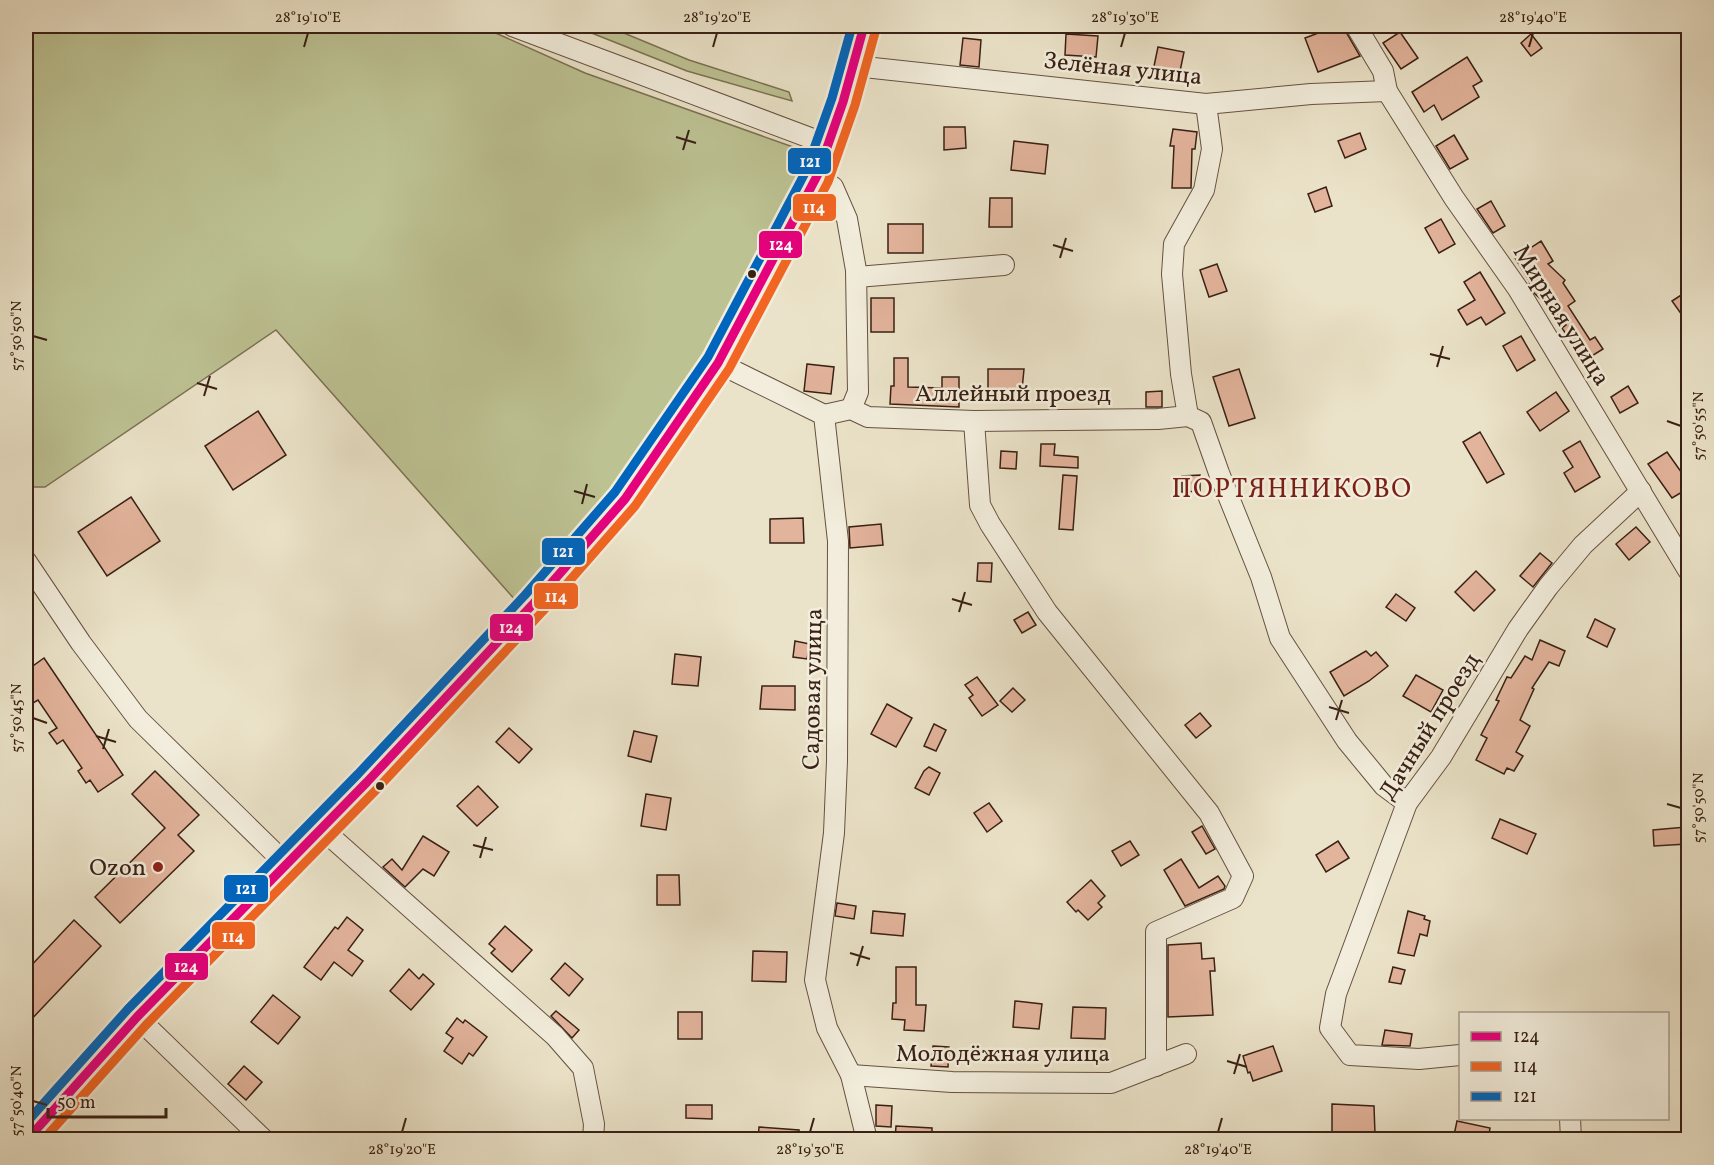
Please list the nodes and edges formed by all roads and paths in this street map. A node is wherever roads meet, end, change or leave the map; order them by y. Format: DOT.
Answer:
graph roads {
  1 [pos="512,26"];
  2 [pos="864,26"];
  3 [pos="1356,26"];
  4 [pos="855,66"];
  5 [pos="1387,91"];
  6 [pos="1206,104"];
  7 [pos="829,145"];
  8 [pos="817,176"];
  9 [pos="1004,265"];
  10 [pos="857,277"];
  11 [pos="718,363"];
  12 [pos="851,409"];
  13 [pos="824,415"];
  14 [pos="1195,419"];
  15 [pos="974,422"];
  16 [pos="1641,490"];
  17 [pos="26,561"];
  18 [pos="1689,570"];
  19 [pos="1407,803"];
  20 [pos="322,829"];
  21 [pos="286,864"];
  22 [pos="137,1017"];
  23 [pos="1186,1054"];
  24 [pos="1459,1055"];
  25 [pos="1156,1066"];
  26 [pos="851,1075"];
  27 [pos="1570,1120"];
  28 [pos="26,1138"];
  29 [pos="264,1140"];
  30 [pos="593,1140"];
  31 [pos="867,1140"];
  32 [pos="1571,1140"];
  1 -- 7 [label="street"];
  2 -- 4 [label="street"];
  3 -- 5 [label="street, Мирная улица"];
  4 -- 6 [label="street, Зелёная улица"];
  4 -- 7 [label="street"];
  5 -- 6 [label="street, Зелёная улица"];
  5 -- 16 [label="street, Мирная улица"];
  6 -- 14 [label="street"];
  7 -- 8 [label="street"];
  8 -- 10 [label="street"];
  8 -- 11 [label="street"];
  9 -- 10 [label="street"];
  10 -- 12 [label="street"];
  11 -- 13 [label="street"];
  11 -- 20 [label="street"];
  12 -- 13 [label="street, Аллейный проезд"];
  12 -- 15 [label="street, Аллейный проезд"];
  13 -- 26 [label="street, Садовая улица"];
  14 -- 15 [label="street, Аллейный проезд"];
  14 -- 19 [label="street"];
  15 -- 25 [label="street"];
  16 -- 18 [label="street, Мирная улица"];
  16 -- 19 [label="street, Дачный проезд"];
  17 -- 21 [label="street"];
  19 -- 24 [label="street, Дачный проезд"];
  20 -- 21 [label="street"];
  20 -- 30 [label="street"];
  21 -- 22 [label="street"];
  22 -- 28 [label="street"];
  22 -- 29 [label="street"];
  23 -- 25 [label="street, Молодёжная улица"];
  25 -- 26 [label="street, Молодёжная улица"];
  26 -- 31 [label="street, Садовая улица"];
  27 -- 32 [label="street"];
}
